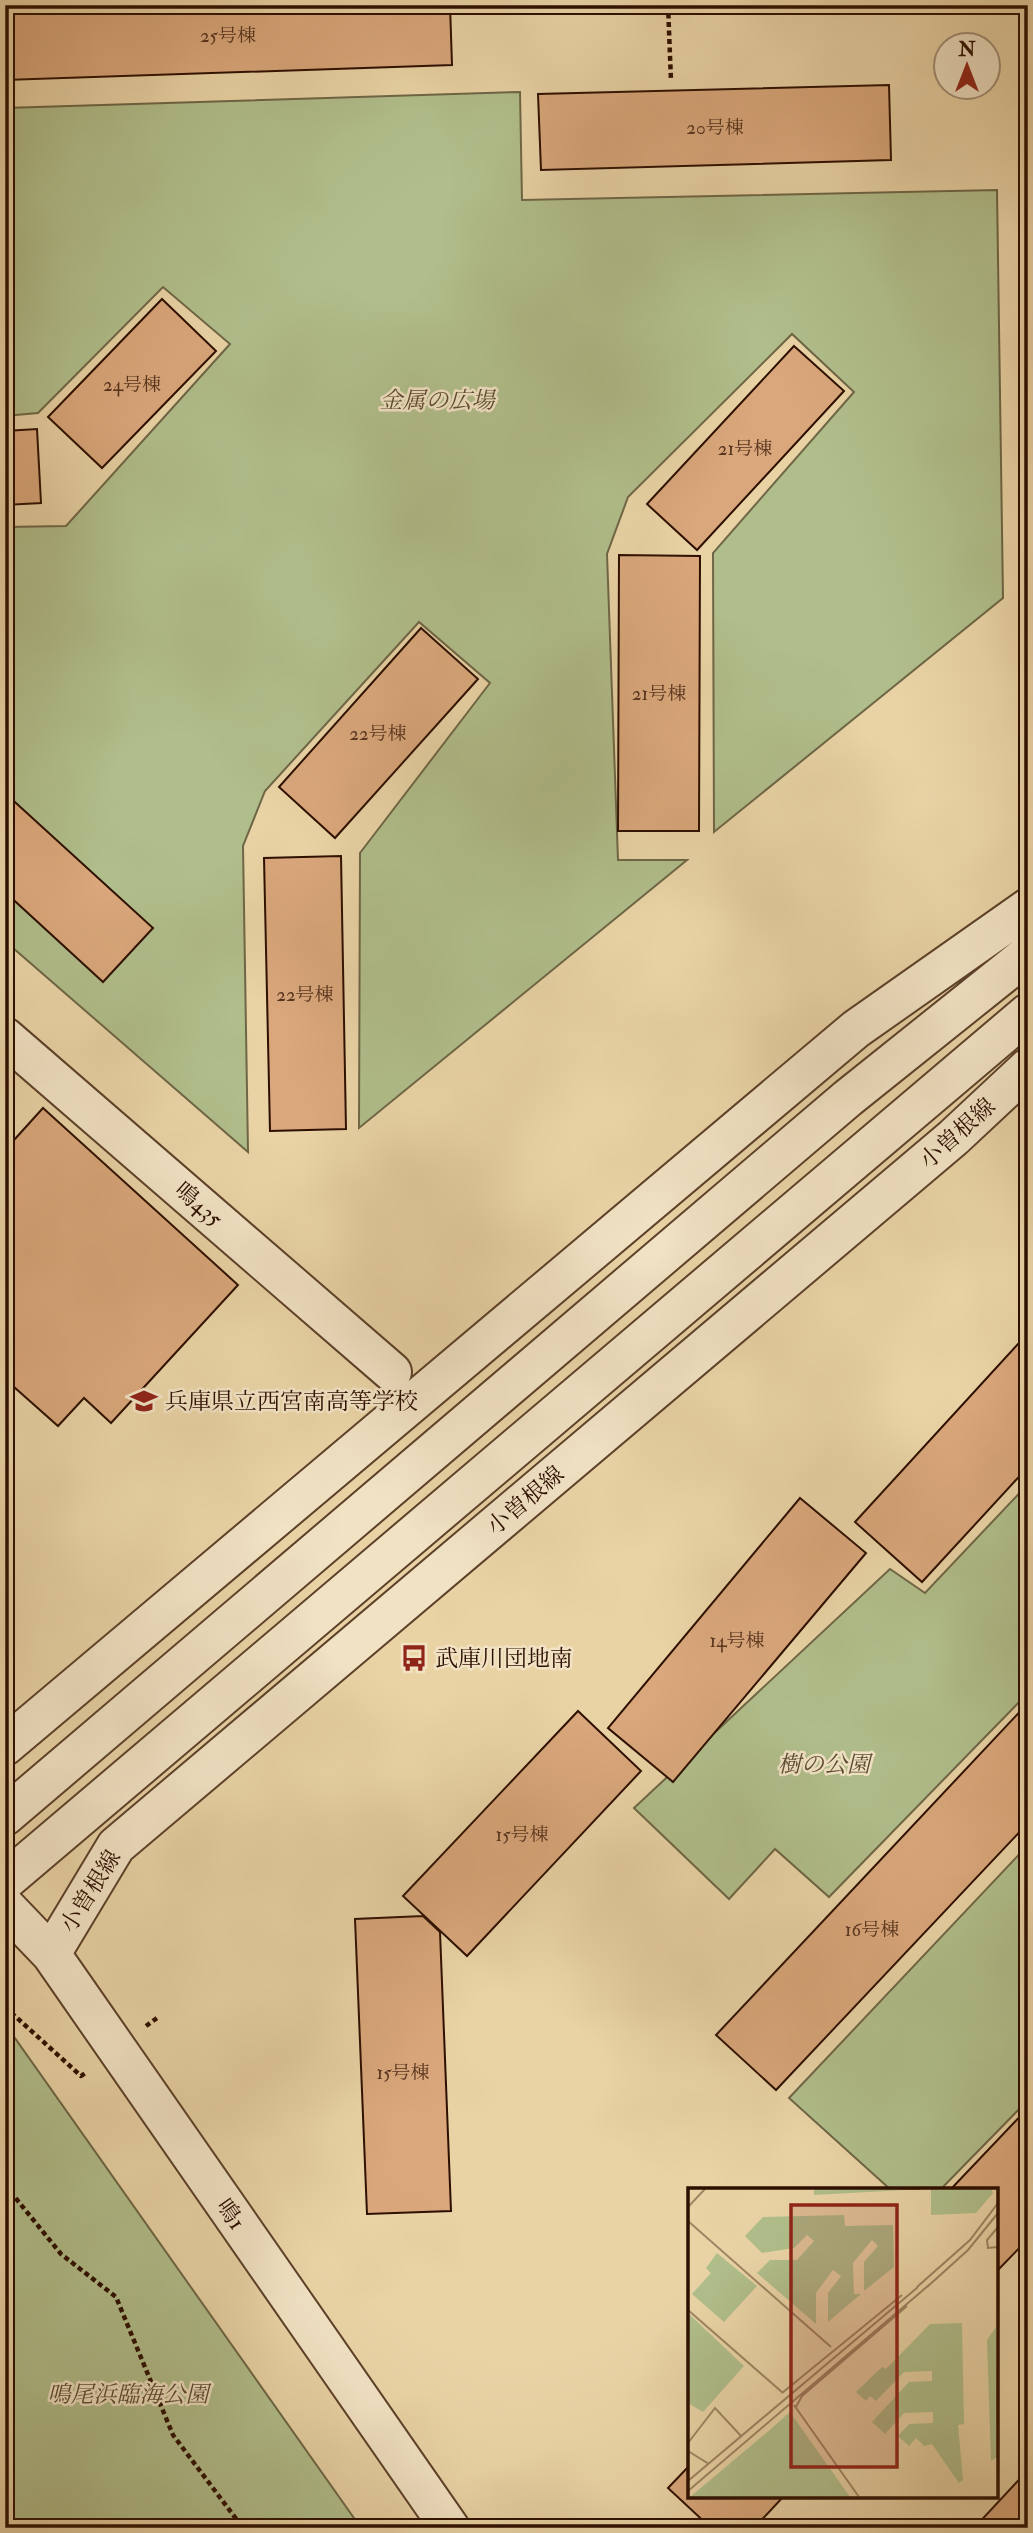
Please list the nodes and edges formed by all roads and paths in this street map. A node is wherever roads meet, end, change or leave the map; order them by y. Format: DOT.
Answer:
graph roads {
  1 [pos="668,5"];
  2 [pos="671,81"];
  3 [pos="1028,908"];
  4 [pos="1028,954"];
  5 [pos="1028,1013"];
  6 [pos="5,1037"];
  7 [pos="1028,1068"];
  8 [pos="392,1372"];
  9 [pos="5,1746"];
  10 [pos="5,1816"];
  11 [pos="5,1881"];
  12 [pos="5,1906"];
  13 [pos="1028,1952"];
  14 [pos="51,1954"];
  15 [pos="1028,2022"];
  16 [pos="5,2185"];
  17 [pos="243,2528"];
  18 [pos="450,2528"];
  1 -- 2 [label="path"];
  3 -- 9 [label="street"];
  4 -- 10 [label="street"];
  5 -- 11 [label="street"];
  6 -- 8 [label="street, 鳴435"];
  7 -- 14 [label="street, 小曽根線"];
  12 -- 14 [label="street, 鳴1"];
  13 -- 15 [label="path"];
  14 -- 18 [label="street, 鳴1"];
  16 -- 17 [label="path"];
}
